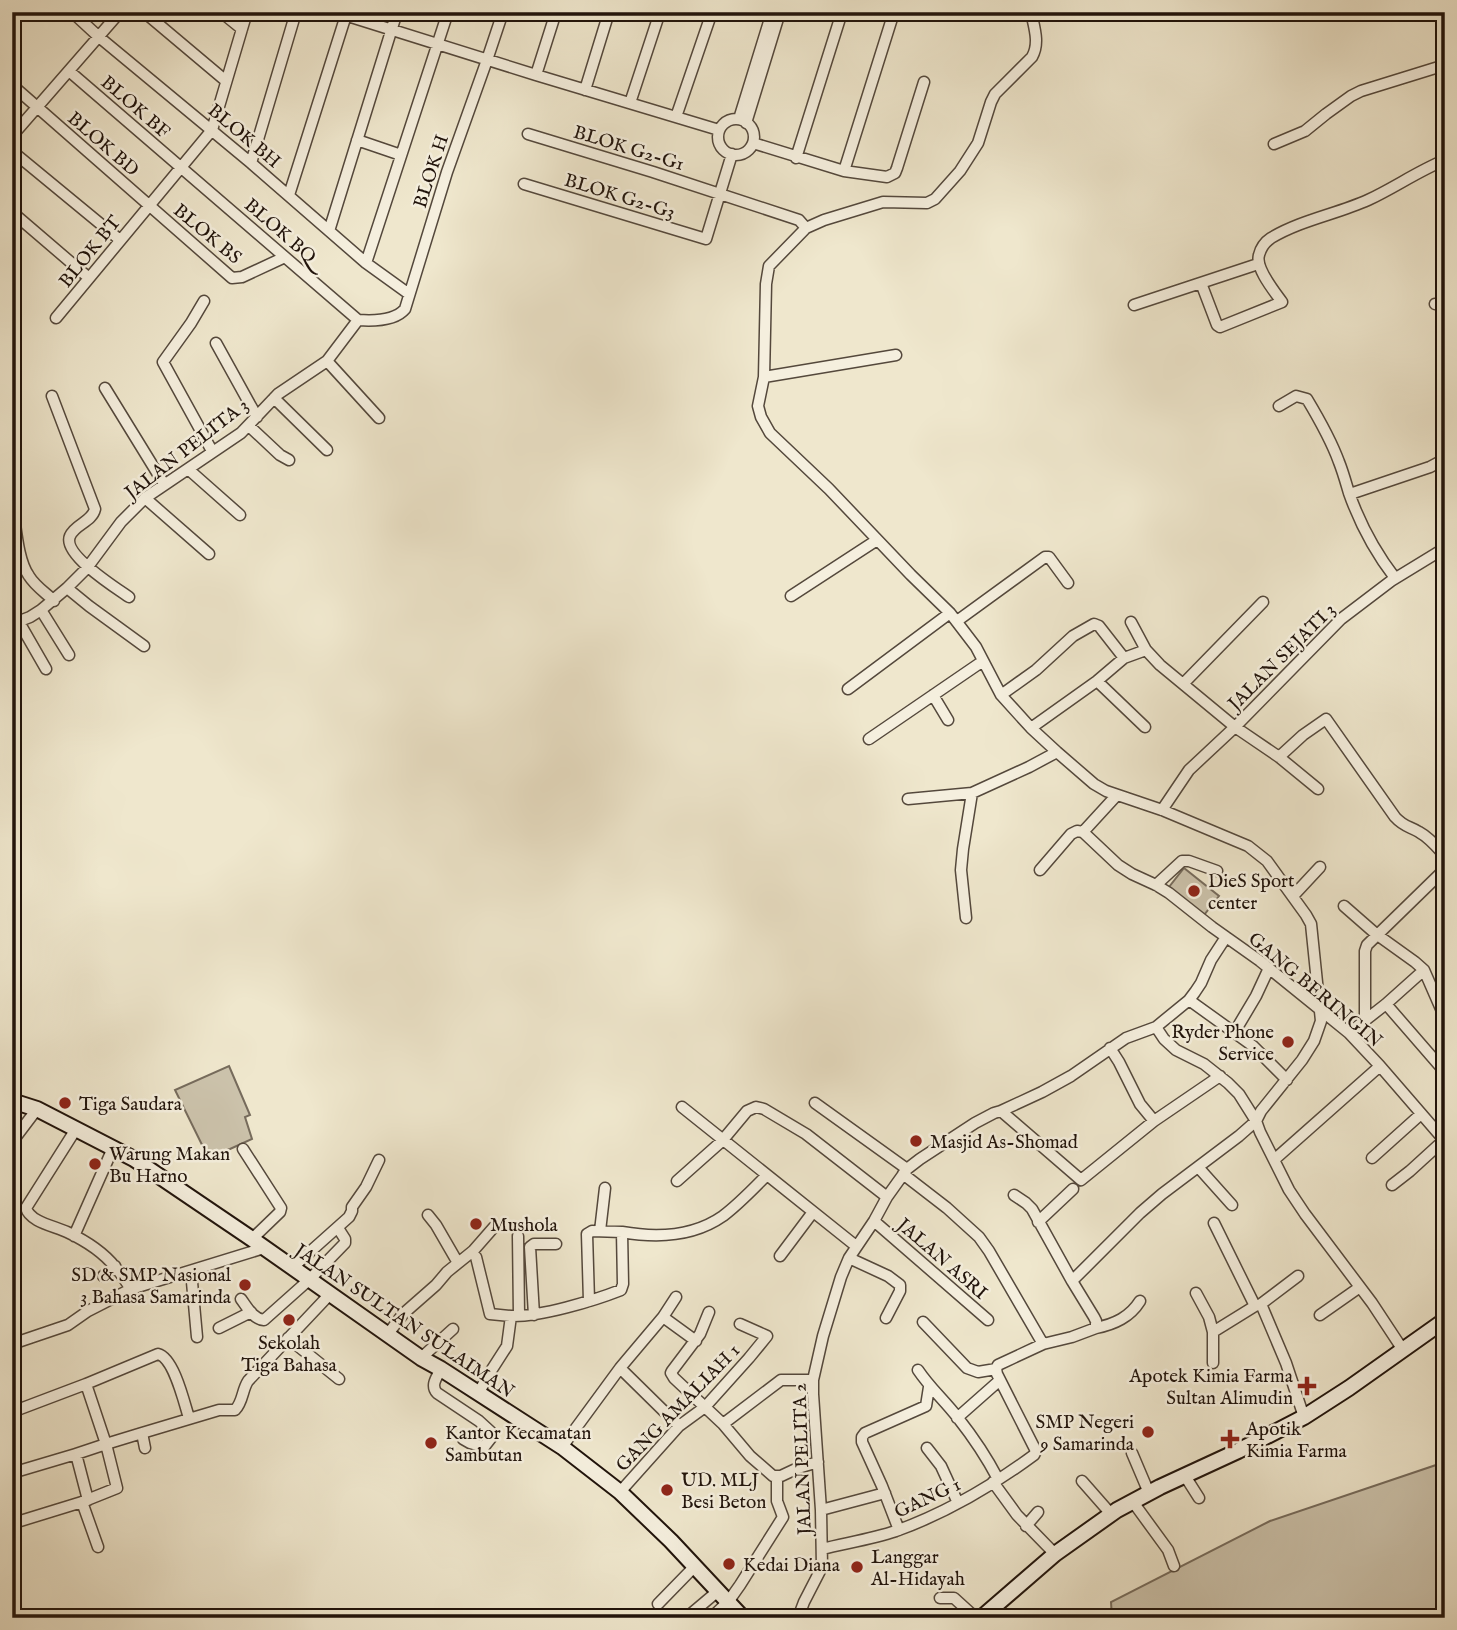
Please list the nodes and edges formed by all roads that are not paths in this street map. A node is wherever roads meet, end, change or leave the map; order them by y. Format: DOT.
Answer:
graph roads {
  1 [pos="72,12"];
  2 [pos="120,12"];
  3 [pos="145,12"];
  4 [pos="221,12"];
  5 [pos="247,12"];
  6 [pos="296,12"];
  7 [pos="335,12"];
  8 [pos="397,12"];
  9 [pos="448,12"];
  10 [pos="503,12"];
  11 [pos="556,12"];
  12 [pos="609,12"];
  13 [pos="660,12"];
  14 [pos="712,12"];
  15 [pos="772,12"];
  16 [pos="780,12"];
  17 [pos="842,12"];
  18 [pos="894,12"];
  19 [pos="1031,12"];
  20 [pos="1439,12"];
  21 [pos="347,14"];
  22 [pos="242,29"];
  23 [pos="391,30"];
  24 [pos="1445,32"];
  25 [pos="99,37"];
  26 [pos="438,45"];
  27 [pos="487,60"];
  28 [pos="1445,65"];
  29 [pos="69,71"];
  30 [pos="536,75"];
  31 [pos="226,81"];
  32 [pos="924,82"];
  33 [pos="12,85"];
  34 [pos="585,90"];
  35 [pos="630,103"];
  36 [pos="37,107"];
  37 [pos="676,117"];
  38 [pos="742,121"];
  39 [pos="212,130"];
  40 [pos="719,130"];
  41 [pos="528,134"];
  42 [pos="12,136"];
  43 [pos="357,140"];
  44 [pos="752,143"];
  45 [pos="1274,144"];
  46 [pos="12,151"];
  47 [pos="732,154"];
  48 [pos="401,155"];
  49 [pos="796,158"];
  50 [pos="1445,160"];
  51 [pos="251,163"];
  52 [pos="181,167"];
  53 [pos="844,171"];
  54 [pos="524,184"];
  55 [pos="720,194"];
  56 [pos="289,195"];
  57 [pos="149,206"];
  58 [pos="12,212"];
  59 [pos="806,228"];
  60 [pos="329,231"];
  61 [pos="120,240"];
  62 [pos="285,257"];
  63 [pos="366,263"];
  64 [pos="1258,264"];
  65 [pos="89,278"];
  66 [pos="1201,283"];
  67 [pos="409,293"];
  68 [pos="204,301"];
  69 [pos="1134,306"];
  70 [pos="56,318"];
  71 [pos="358,320"];
  72 [pos="216,343"];
  73 [pos="896,355"];
  74 [pos="327,361"];
  75 [pos="764,377"];
  76 [pos="105,388"];
  77 [pos="52,396"];
  78 [pos="274,398"];
  79 [pos="1279,405"];
  80 [pos="257,417"];
  81 [pos="379,418"];
  82 [pos="249,426"];
  83 [pos="327,450"];
  84 [pos="212,451"];
  85 [pos="1445,459"];
  86 [pos="289,460"];
  87 [pos="188,469"];
  88 [pos="164,484"];
  89 [pos="1350,494"];
  90 [pos="145,498"];
  91 [pos="12,503"];
  92 [pos="240,515"];
  93 [pos="877,540"];
  94 [pos="1445,548"];
  95 [pos="209,554"];
  96 [pos="87,568"];
  97 [pos="1395,579"];
  98 [pos="1068,583"];
  99 [pos="67,588"];
  100 [pos="791,596"];
  101 [pos="129,597"];
  102 [pos="54,601"];
  103 [pos="1263,602"];
  104 [pos="41,610"];
  105 [pos="950,612"];
  106 [pos="957,621"];
  107 [pos="1131,622"];
  108 [pos="16,623"];
  109 [pos="144,646"];
  110 [pos="1146,650"];
  111 [pos="69,654"];
  112 [pos="1124,658"];
  113 [pos="983,661"];
  114 [pos="46,669"];
  115 [pos="1097,681"];
  116 [pos="1182,684"];
  117 [pos="848,689"];
  118 [pos="933,695"];
  119 [pos="1002,695"];
  120 [pos="948,720"];
  121 [pos="1145,727"];
  122 [pos="1235,727"];
  123 [pos="1031,728"];
  124 [pos="869,739"];
  125 [pos="1057,752"];
  126 [pos="1279,757"];
  127 [pos="1318,789"];
  128 [pos="972,793"];
  129 [pos="1116,796"];
  130 [pos="908,799"];
  131 [pos="1162,810"];
  132 [pos="1083,832"];
  133 [pos="1445,856"];
  134 [pos="1320,867"];
  135 [pos="1445,869"];
  136 [pos="1040,870"];
  137 [pos="1217,871"];
  138 [pos="1156,885"];
  139 [pos="1293,896"];
  140 [pos="1344,906"];
  141 [pos="965,918"];
  142 [pos="1376,934"];
  143 [pos="1226,937"];
  144 [pos="1269,968"];
  145 [pos="1424,970"];
  146 [pos="1189,1000"];
  147 [pos="1386,1004"];
  148 [pos="1321,1012"];
  149 [pos="1445,1018"];
  150 [pos="1365,1020"];
  151 [pos="1156,1027"];
  152 [pos="1234,1033"];
  153 [pos="1349,1033"];
  154 [pos="1110,1048"];
  155 [pos="1380,1066"];
  156 [pos="1445,1072"];
  157 [pos="1220,1076"];
  158 [pos="1287,1080"];
  159 [pos="12,1101"];
  160 [pos="815,1103"];
  161 [pos="681,1107"];
  162 [pos="37,1109"];
  163 [pos="998,1112"];
  164 [pos="1421,1114"];
  165 [pos="1154,1121"];
  166 [pos="1256,1121"];
  167 [pos="76,1129"];
  168 [pos="1445,1140"];
  169 [pos="722,1141"];
  170 [pos="12,1142"];
  171 [pos="113,1148"];
  172 [pos="243,1149"];
  173 [pos="1372,1158"];
  174 [pos="379,1160"];
  175 [pos="1274,1160"];
  176 [pos="1198,1167"];
  177 [pos="905,1171"];
  178 [pos="767,1175"];
  179 [pos="677,1181"];
  180 [pos="1392,1185"];
  181 [pos="606,1188"];
  182 [pos="1073,1189"];
  183 [pos="1014,1195"];
  184 [pos="887,1196"];
  185 [pos="1232,1205"];
  186 [pos="813,1212"];
  187 [pos="428,1215"];
  188 [pos="874,1221"];
  189 [pos="1038,1222"];
  190 [pos="1213,1223"];
  191 [pos="494,1227"];
  192 [pos="338,1228"];
  193 [pos="600,1231"];
  194 [pos="622,1231"];
  195 [pos="74,1236"];
  196 [pos="518,1236"];
  197 [pos="258,1243"];
  198 [pos="556,1244"];
  199 [pos="856,1246"];
  200 [pos="475,1256"];
  201 [pos="780,1256"];
  202 [pos="849,1258"];
  203 [pos="458,1263"];
  204 [pos="115,1266"];
  205 [pos="293,1268"];
  206 [pos="191,1270"];
  207 [pos="103,1276"];
  208 [pos="1298,1276"];
  209 [pos="310,1279"];
  210 [pos="1072,1281"];
  211 [pos="1360,1287"];
  212 [pos="131,1289"];
  213 [pos="331,1293"];
  214 [pos="1195,1293"];
  215 [pos="676,1297"];
  216 [pos="241,1299"];
  217 [pos="589,1301"];
  218 [pos="1140,1301"];
  219 [pos="1258,1305"];
  220 [pos="251,1312"];
  221 [pos="709,1312"];
  222 [pos="534,1314"];
  223 [pos="1320,1315"];
  224 [pos="515,1316"];
  225 [pos="663,1317"];
  226 [pos="886,1318"];
  227 [pos="988,1320"];
  228 [pos="1445,1320"];
  229 [pos="923,1322"];
  230 [pos="740,1324"];
  231 [pos="219,1328"];
  232 [pos="1096,1328"];
  233 [pos="453,1329"];
  234 [pos="1213,1332"];
  235 [pos="388,1334"];
  236 [pos="197,1337"];
  237 [pos="288,1338"];
  238 [pos="696,1341"];
  239 [pos="12,1344"];
  240 [pos="1043,1344"];
  241 [pos="1403,1350"];
  242 [pos="421,1358"];
  243 [pos="1213,1363"];
  244 [pos="620,1368"];
  245 [pos="441,1369"];
  246 [pos="996,1369"];
  247 [pos="918,1370"];
  248 [pos="339,1379"];
  249 [pos="813,1380"];
  250 [pos="1000,1380"];
  251 [pos="86,1384"];
  252 [pos="929,1387"];
  253 [pos="478,1394"];
  254 [pos="705,1407"];
  255 [pos="12,1412"];
  256 [pos="1304,1417"];
  257 [pos="189,1418"];
  258 [pos="957,1418"];
  259 [pos="723,1423"];
  260 [pos="679,1426"];
  261 [pos="142,1433"];
  262 [pos="463,1439"];
  263 [pos="106,1444"];
  264 [pos="562,1447"];
  265 [pos="145,1448"];
  266 [pos="927,1448"];
  267 [pos="1132,1453"];
  268 [pos="75,1454"];
  269 [pos="818,1462"];
  270 [pos="12,1473"];
  271 [pos="1185,1476"];
  272 [pos="777,1477"];
  273 [pos="995,1481"];
  274 [pos="1082,1481"];
  275 [pos="620,1492"];
  276 [pos="885,1493"];
  277 [pos="1149,1493"];
  278 [pos="1199,1498"];
  279 [pos="85,1501"];
  280 [pos="1133,1502"];
  281 [pos="958,1503"];
  282 [pos="821,1510"];
  283 [pos="1038,1512"];
  284 [pos="1111,1514"];
  285 [pos="12,1521"];
  286 [pos="1026,1525"];
  287 [pos="899,1530"];
  288 [pos="98,1547"];
  289 [pos="822,1549"];
  290 [pos="1055,1554"];
  291 [pos="695,1566"];
  292 [pos="1174,1566"];
  293 [pos="723,1596"];
  294 [pos="940,1598"];
  295 [pos="658,1604"];
  296 [pos="686,1618"];
  297 [pos="710,1618"];
  298 [pos="743,1618"];
  299 [pos="798,1618"];
  300 [pos="979,1618"];
  1 -- 25 [label="street, BLOK BH"];
  2 -- 25 [label="street"];
  3 -- 31 [label="street"];
  4 -- 22 [label="street"];
  5 -- 22 [label="street"];
  6 -- 51 [label="street"];
  7 -- 21 [label="street"];
  8 -- 23 [label="street"];
  9 -- 26 [label="street"];
  10 -- 27 [label="street, BLOK H"];
  11 -- 30 [label="street"];
  12 -- 34 [label="street"];
  13 -- 35 [label="street"];
  14 -- 37 [label="street"];
  15 -- 38 [label="street"];
  16 -- 38 [label="street"];
  17 -- 49 [label="street"];
  18 -- 53 [label="street"];
  19 -- 59 [label="street"];
  20 -- 24 [label="street"];
  21 -- 23 [label="street"];
  21 -- 56 [label="street"];
  22 -- 31 [label="street"];
  23 -- 26 [label="street"];
  23 -- 43 [label="street"];
  25 -- 29 [label="street"];
  25 -- 39 [label="street, BLOK BH"];
  26 -- 27 [label="street"];
  26 -- 48 [label="street"];
  27 -- 30 [label="street"];
  27 -- 67 [label="street, BLOK H"];
  28 -- 45 [label="street"];
  29 -- 36 [label="street"];
  29 -- 52 [label="street, BLOK BF"];
  30 -- 34 [label="street"];
  31 -- 39 [label="street"];
  32 -- 53 [label="street"];
  33 -- 36 [label="street, BLOK BD"];
  34 -- 35 [label="street"];
  35 -- 37 [label="street"];
  36 -- 42 [label="street"];
  36 -- 57 [label="street, BLOK BD"];
  37 -- 40 [label="street"];
  38 -- 40 [label="street"];
  38 -- 44 [label="street"];
  39 -- 51 [label="street, BLOK BH"];
  39 -- 52 [label="street, BLOK BT"];
  40 -- 47 [label="street"];
  41 -- 55 [label="street, BLOK G2-G1"];
  43 -- 48 [label="street"];
  43 -- 60 [label="street"];
  44 -- 47 [label="street"];
  44 -- 49 [label="street"];
  46 -- 61 [label="street"];
  47 -- 55 [label="street"];
  48 -- 63 [label="street"];
  49 -- 53 [label="street"];
  50 -- 64 [label="street"];
  51 -- 56 [label="street, BLOK BH"];
  52 -- 57 [label="street, BLOK BT"];
  52 -- 62 [label="street, BLOK BQ"];
  54 -- 55 [label="street, BLOK G2-G3"];
  55 -- 59 [label="street, BLOK G2-G1"];
  56 -- 60 [label="street, BLOK BH"];
  57 -- 61 [label="street, BLOK BT"];
  57 -- 62 [label="street, BLOK BS"];
  58 -- 65 [label="street"];
  59 -- 75 [label="street"];
  60 -- 63 [label="street, BLOK BH"];
  61 -- 65 [label="street, BLOK BT"];
  62 -- 71 [label="street, BLOK BQ"];
  63 -- 67 [label="street, BLOK BH"];
  64 -- 66 [label="street"];
  64 -- 66 [label="street"];
  65 -- 70 [label="street, BLOK BT"];
  66 -- 69 [label="street"];
  67 -- 71 [label="street"];
  68 -- 84 [label="street"];
  71 -- 74 [label="street"];
  72 -- 80 [label="street"];
  73 -- 75 [label="street"];
  74 -- 78 [label="street, JALAN PELITA 3"];
  74 -- 81 [label="street"];
  75 -- 93 [label="street"];
  76 -- 88 [label="street"];
  77 -- 96 [label="street"];
  78 -- 80 [label="street, JALAN PELITA 3"];
  78 -- 83 [label="street"];
  79 -- 89 [label="street"];
  80 -- 82 [label="street, JALAN PELITA 3"];
  82 -- 84 [label="street, JALAN PELITA 3"];
  82 -- 86 [label="street"];
  84 -- 87 [label="street, JALAN PELITA 3"];
  85 -- 89 [label="street"];
  87 -- 88 [label="street, JALAN PELITA 3"];
  87 -- 92 [label="street"];
  88 -- 90 [label="street, JALAN PELITA 3"];
  89 -- 97 [label="street"];
  90 -- 95 [label="street"];
  90 -- 96 [label="street, JALAN PELITA 3"];
  91 -- 102 [label="street"];
  93 -- 100 [label="street"];
  93 -- 105 [label="street"];
  94 -- 97 [label="street, JALAN SEJATI 3"];
  96 -- 99 [label="street, JALAN PELITA 3"];
  96 -- 101 [label="street"];
  97 -- 122 [label="street, JALAN SEJATI 3"];
  98 -- 106 [label="street"];
  99 -- 102 [label="street, JALAN PELITA 3"];
  99 -- 109 [label="street"];
  102 -- 104 [label="street, JALAN PELITA 3"];
  103 -- 116 [label="street"];
  104 -- 108 [label="street, JALAN PELITA 3"];
  104 -- 111 [label="street"];
  105 -- 106 [label="street"];
  105 -- 117 [label="street"];
  106 -- 113 [label="street"];
  107 -- 110 [label="street"];
  108 -- 114 [label="street"];
  110 -- 112 [label="street"];
  110 -- 116 [label="street"];
  112 -- 115 [label="street"];
  112 -- 119 [label="street"];
  113 -- 118 [label="street"];
  113 -- 119 [label="street"];
  115 -- 121 [label="street"];
  115 -- 123 [label="street"];
  116 -- 122 [label="street"];
  118 -- 120 [label="street"];
  118 -- 124 [label="street"];
  119 -- 123 [label="street"];
  122 -- 126 [label="street"];
  122 -- 131 [label="street, JALAN SEJATI 3"];
  123 -- 125 [label="street"];
  125 -- 128 [label="street"];
  125 -- 129 [label="street"];
  126 -- 127 [label="street"];
  126 -- 133 [label="street"];
  128 -- 130 [label="street"];
  128 -- 141 [label="street"];
  129 -- 131 [label="street"];
  129 -- 132 [label="street"];
  131 -- 139 [label="street"];
  132 -- 136 [label="street"];
  132 -- 138 [label="street, GANG BERINGIN"];
  134 -- 139 [label="street"];
  135 -- 142 [label="street"];
  137 -- 138 [label="street"];
  138 -- 143 [label="street, GANG BERINGIN"];
  139 -- 148 [label="street"];
  140 -- 142 [label="street"];
  142 -- 145 [label="street"];
  142 -- 150 [label="street"];
  143 -- 144 [label="street, GANG BERINGIN"];
  143 -- 146 [label="street"];
  144 -- 148 [label="street, GANG BERINGIN"];
  144 -- 152 [label="street"];
  145 -- 147 [label="street"];
  145 -- 149 [label="street"];
  146 -- 151 [label="street, JALAN PELITA 2"];
  146 -- 152 [label="street"];
  147 -- 150 [label="street"];
  147 -- 156 [label="street"];
  148 -- 153 [label="street, GANG BERINGIN"];
  148 -- 158 [label="street"];
  150 -- 153 [label="street"];
  151 -- 154 [label="street, JALAN PELITA 2"];
  151 -- 157 [label="street"];
  152 -- 158 [label="street"];
  153 -- 155 [label="street, GANG BERINGIN"];
  154 -- 163 [label="street, JALAN PELITA 2"];
  154 -- 165 [label="street"];
  155 -- 164 [label="street, GANG BERINGIN"];
  155 -- 175 [label="street"];
  157 -- 165 [label="street"];
  157 -- 166 [label="street"];
  158 -- 166 [label="street"];
  159 -- 162 [label="main road, JALAN SULTAN SULAIMAN"];
  160 -- 177 [label="street"];
  161 -- 169 [label="street"];
  162 -- 167 [label="main road, JALAN SULTAN SULAIMAN"];
  162 -- 170 [label="street"];
  163 -- 165 [label="street"];
  163 -- 177 [label="street, JALAN PELITA 2"];
  164 -- 168 [label="street, GANG BERINGIN"];
  164 -- 173 [label="street"];
  166 -- 175 [label="street"];
  166 -- 176 [label="street"];
  167 -- 171 [label="main road, JALAN SULTAN SULAIMAN"];
  167 -- 195 [label="street"];
  168 -- 180 [label="street"];
  169 -- 178 [label="street"];
  169 -- 179 [label="street"];
  169 -- 184 [label="street"];
  171 -- 195 [label="street"];
  171 -- 197 [label="main road, JALAN SULTAN SULAIMAN"];
  172 -- 197 [label="street"];
  174 -- 192 [label="street"];
  175 -- 211 [label="street"];
  176 -- 185 [label="street"];
  176 -- 210 [label="street"];
  177 -- 184 [label="street, JALAN PELITA 2"];
  177 -- 240 [label="street"];
  178 -- 186 [label="street"];
  178 -- 194 [label="street"];
  181 -- 193 [label="street"];
  182 -- 189 [label="street"];
  183 -- 189 [label="street"];
  184 -- 188 [label="street, JALAN PELITA 2"];
  186 -- 199 [label="street"];
  186 -- 201 [label="street"];
  187 -- 203 [label="street"];
  188 -- 199 [label="street, JALAN PELITA 2"];
  188 -- 227 [label="street, JALAN ASRI"];
  189 -- 210 [label="street"];
  190 -- 219 [label="street"];
  191 -- 200 [label="street"];
  192 -- 205 [label="street"];
  192 -- 209 [label="street"];
  193 -- 194 [label="street"];
  193 -- 217 [label="street"];
  194 -- 217 [label="street"];
  195 -- 204 [label="street"];
  196 -- 224 [label="street"];
  197 -- 205 [label="main road, JALAN SULTAN SULAIMAN"];
  197 -- 206 [label="street"];
  198 -- 222 [label="street"];
  199 -- 202 [label="street, JALAN PELITA 2"];
  200 -- 203 [label="street"];
  200 -- 224 [label="street"];
  202 -- 226 [label="street"];
  202 -- 249 [label="street, JALAN PELITA 2"];
  203 -- 235 [label="street"];
  204 -- 207 [label="street"];
  204 -- 212 [label="street"];
  205 -- 209 [label="main road, JALAN SULTAN SULAIMAN"];
  206 -- 212 [label="street"];
  206 -- 236 [label="street"];
  208 -- 219 [label="street"];
  209 -- 213 [label="main road, JALAN SULTAN SULAIMAN"];
  209 -- 220 [label="street"];
  210 -- 232 [label="street"];
  211 -- 223 [label="street"];
  211 -- 241 [label="street"];
  212 -- 239 [label="street"];
  213 -- 235 [label="main road, JALAN SULTAN SULAIMAN"];
  213 -- 237 [label="street"];
  214 -- 234 [label="street"];
  215 -- 225 [label="street"];
  216 -- 220 [label="street"];
  217 -- 222 [label="street"];
  218 -- 232 [label="street"];
  219 -- 234 [label="street"];
  219 -- 256 [label="street"];
  220 -- 231 [label="street"];
  221 -- 238 [label="street"];
  222 -- 224 [label="street"];
  224 -- 253 [label="street"];
  225 -- 238 [label="street"];
  225 -- 244 [label="street"];
  228 -- 241 [label="main road"];
  229 -- 246 [label="street"];
  230 -- 254 [label="street, GANG AMALIAH 1"];
  232 -- 240 [label="street"];
  233 -- 242 [label="street"];
  234 -- 243 [label="street"];
  235 -- 242 [label="main road, JALAN SULTAN SULAIMAN"];
  237 -- 248 [label="street"];
  237 -- 257 [label="street"];
  238 -- 254 [label="street"];
  240 -- 246 [label="street"];
  241 -- 256 [label="main road"];
  242 -- 245 [label="main road, JALAN SULTAN SULAIMAN"];
  244 -- 260 [label="street"];
  244 -- 264 [label="street"];
  245 -- 253 [label="main road, JALAN SULTAN SULAIMAN"];
  245 -- 262 [label="street"];
  246 -- 250 [label="street"];
  247 -- 252 [label="street"];
  249 -- 259 [label="street"];
  249 -- 269 [label="street, JALAN PELITA 2"];
  250 -- 258 [label="street"];
  250 -- 273 [label="street, GANG 1"];
  251 -- 255 [label="street"];
  251 -- 257 [label="street"];
  251 -- 263 [label="street"];
  252 -- 258 [label="street"];
  252 -- 276 [label="street"];
  253 -- 264 [label="main road, JALAN SULTAN SULAIMAN"];
  254 -- 259 [label="street"];
  254 -- 260 [label="street, GANG AMALIAH 1"];
  256 -- 271 [label="main road"];
  257 -- 261 [label="street"];
  258 -- 273 [label="street"];
  259 -- 272 [label="street"];
  260 -- 275 [label="street, GANG AMALIAH 1"];
  261 -- 263 [label="street"];
  261 -- 265 [label="street"];
  263 -- 268 [label="street"];
  263 -- 279 [label="street"];
  264 -- 275 [label="main road, JALAN SULTAN SULAIMAN"];
  266 -- 281 [label="street"];
  267 -- 277 [label="street"];
  268 -- 270 [label="street"];
  268 -- 279 [label="street"];
  269 -- 272 [label="street"];
  269 -- 282 [label="street, JALAN PELITA 2"];
  271 -- 277 [label="main road"];
  271 -- 278 [label="street"];
  272 -- 293 [label="street"];
  273 -- 281 [label="street, GANG 1"];
  273 -- 286 [label="street"];
  274 -- 284 [label="street"];
  275 -- 291 [label="main road, JALAN SULTAN SULAIMAN"];
  276 -- 282 [label="street"];
  276 -- 287 [label="street"];
  277 -- 280 [label="main road"];
  279 -- 285 [label="street"];
  279 -- 288 [label="street"];
  280 -- 284 [label="main road"];
  280 -- 292 [label="street"];
  281 -- 287 [label="street, GANG 1"];
  282 -- 289 [label="street, JALAN PELITA 2"];
  283 -- 286 [label="street"];
  284 -- 290 [label="main road"];
  286 -- 290 [label="street"];
  287 -- 289 [label="street, GANG 1"];
  289 -- 299 [label="street, JALAN PELITA 2"];
  290 -- 300 [label="main road"];
  291 -- 293 [label="main road, JALAN SULTAN SULAIMAN"];
  291 -- 295 [label="street"];
  293 -- 296 [label="street"];
  293 -- 297 [label="street"];
  293 -- 298 [label="main road, JALAN SULTAN SULAIMAN"];
  294 -- 300 [label="street"];
}
